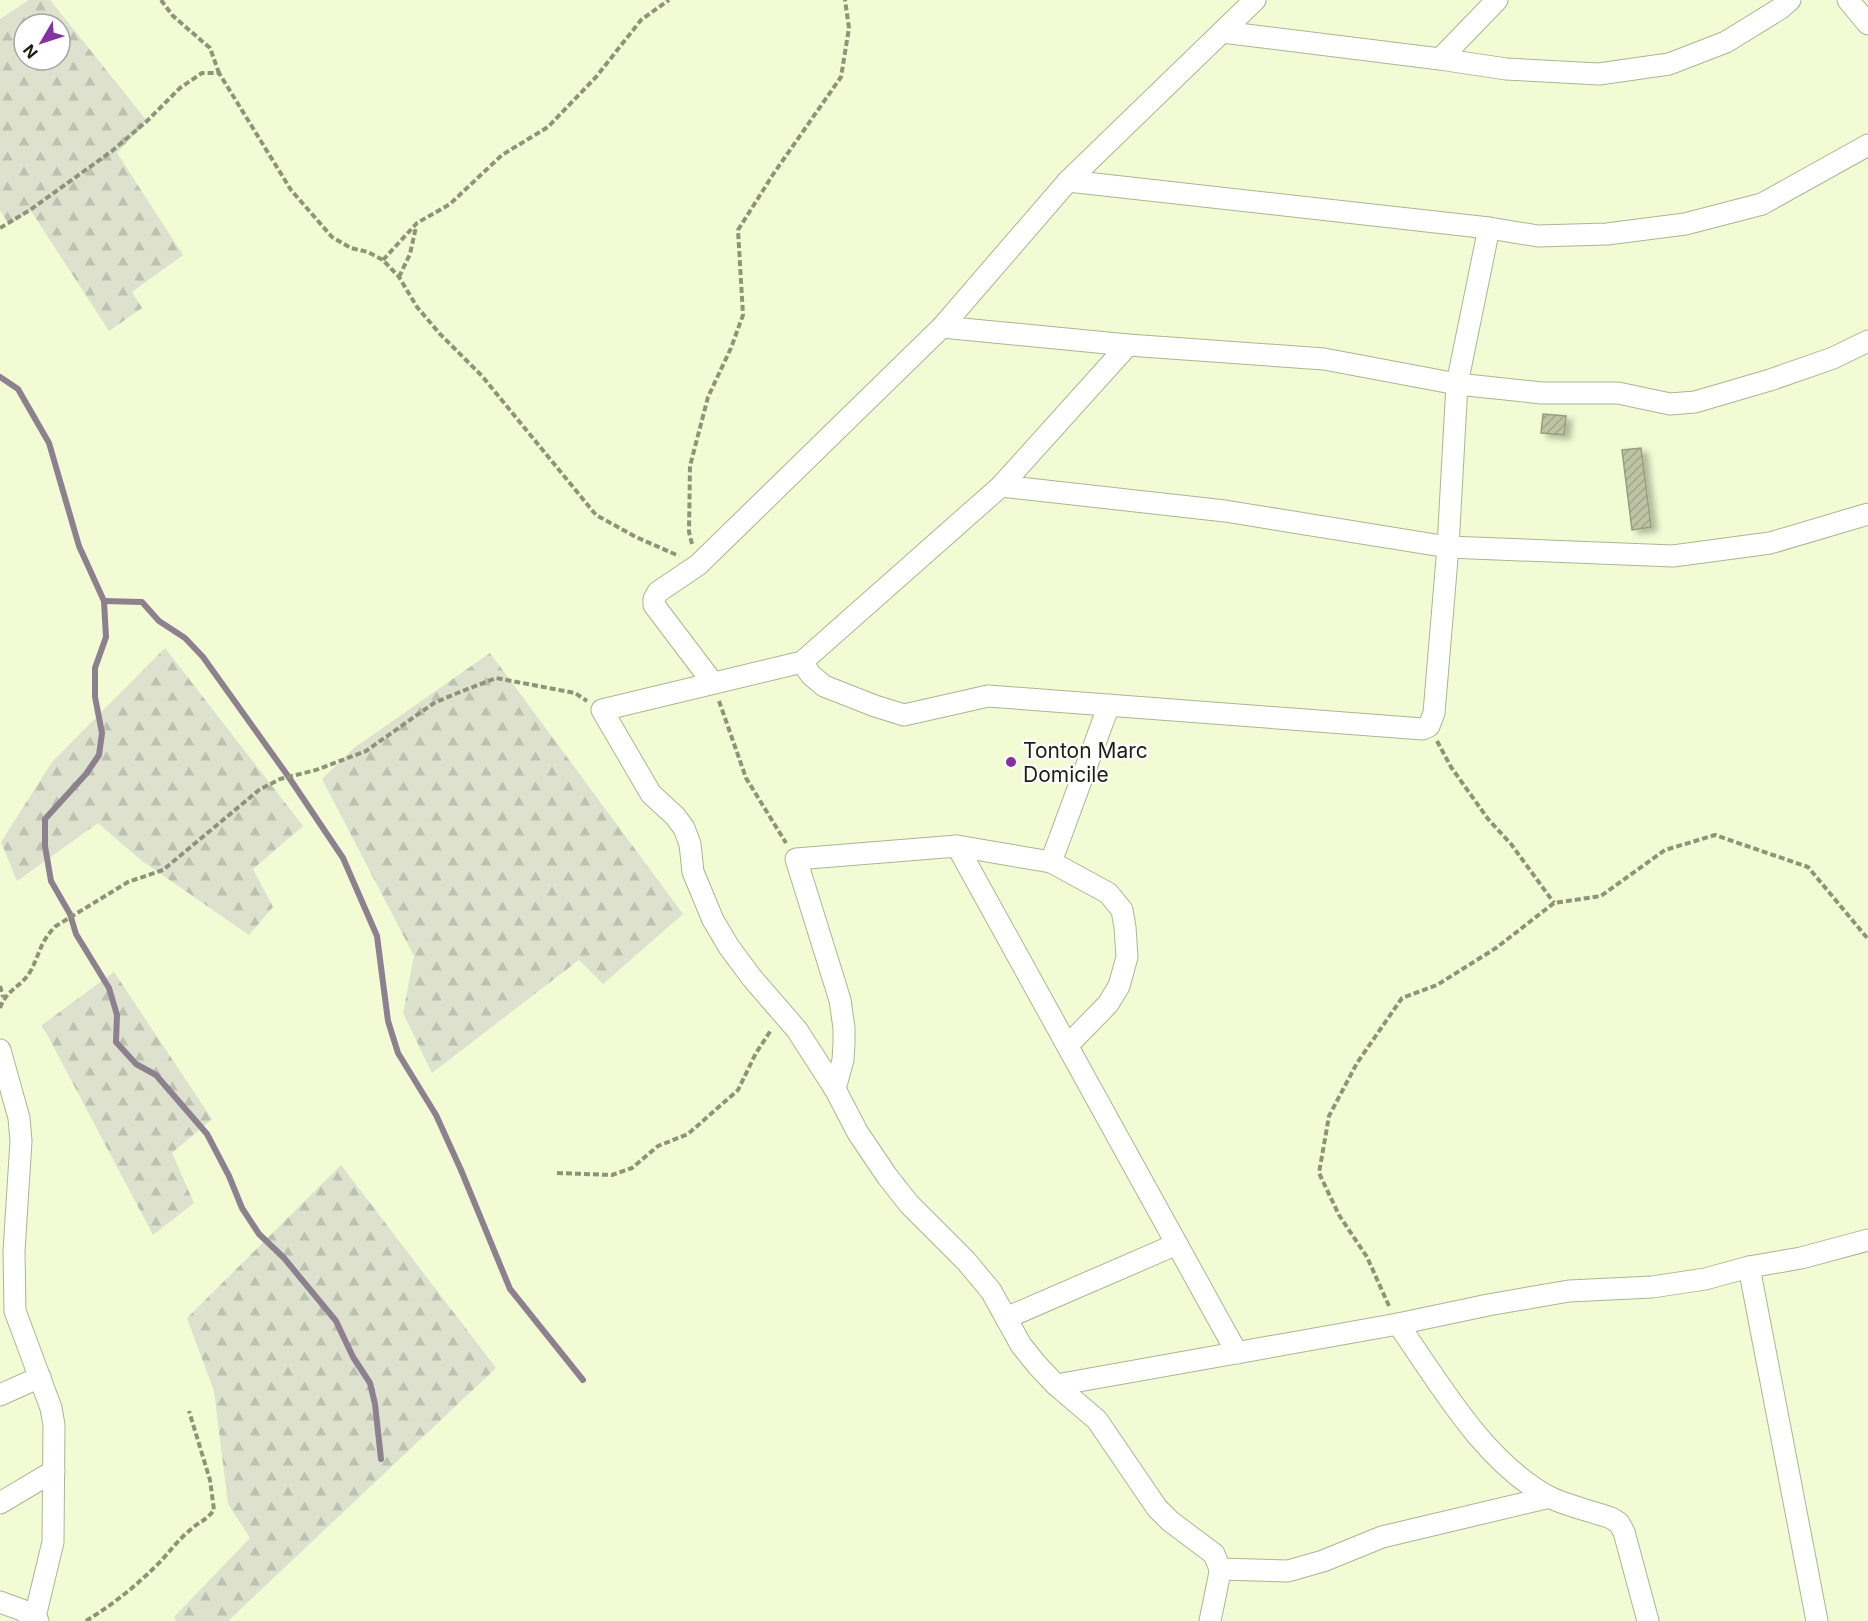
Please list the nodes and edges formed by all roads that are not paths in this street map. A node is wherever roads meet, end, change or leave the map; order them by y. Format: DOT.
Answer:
graph roads {
  1 [pos="1255,0"];
  2 [pos="1497,0"];
  3 [pos="1790,0"];
  4 [pos="1848,0"];
  5 [pos="1868,24"];
  6 [pos="1222,32"];
  7 [pos="1440,59"];
  8 [pos="1868,145"];
  9 [pos="1068,181"];
  10 [pos="1489,228"];
  11 [pos="942,327"];
  12 [pos="1868,341"];
  13 [pos="1128,345"];
  14 [pos="1457,384"];
  15 [pos="1002,486"];
  16 [pos="1868,514"];
  17 [pos="1448,547"];
  18 [pos="802,662"];
  19 [pos="713,683"];
  20 [pos="1109,705"];
  21 [pos="957,846"];
  22 [pos="1051,862"];
  23 [pos="1068,1045"];
  24 [pos="0,1050"];
  25 [pos="835,1089"];
  26 [pos="1868,1240"];
  27 [pos="1177,1244"];
  28 [pos="1749,1267"];
  29 [pos="0,1288"];
  30 [pos="15,1311"];
  31 [pos="1006,1318"];
  32 [pos="1398,1324"];
  33 [pos="1237,1353"];
  34 [pos="40,1377"];
  35 [pos="1056,1384"];
  36 [pos="0,1395"];
  37 [pos="54,1471"];
  38 [pos="1550,1497"];
  39 [pos="0,1503"];
  40 [pos="1220,1569"];
  41 [pos="0,1602"];
  42 [pos="35,1620"];
  43 [pos="1210,1621"];
  44 [pos="1648,1621"];
  45 [pos="1817,1621"];
  1 -- 6 [label="street"];
  2 -- 7 [label="street"];
  3 -- 7 [label="street"];
  4 -- 5 [label="street"];
  6 -- 7 [label="street"];
  6 -- 9 [label="street"];
  8 -- 10 [label="street"];
  9 -- 10 [label="street"];
  9 -- 11 [label="street"];
  10 -- 14 [label="street"];
  11 -- 13 [label="street"];
  11 -- 19 [label="street"];
  12 -- 14 [label="street"];
  13 -- 14 [label="street"];
  13 -- 15 [label="street"];
  14 -- 17 [label="street"];
  15 -- 17 [label="street"];
  15 -- 18 [label="street"];
  16 -- 17 [label="street"];
  17 -- 20 [label="street"];
  18 -- 19 [label="street"];
  18 -- 20 [label="street"];
  19 -- 25 [label="street"];
  20 -- 22 [label="street"];
  21 -- 22 [label="street"];
  21 -- 23 [label="street"];
  21 -- 25 [label="street"];
  22 -- 23 [label="street"];
  23 -- 27 [label="street"];
  24 -- 30 [label="street"];
  25 -- 31 [label="street"];
  26 -- 28 [label="street"];
  27 -- 31 [label="street"];
  27 -- 33 [label="street"];
  28 -- 32 [label="street"];
  28 -- 45 [label="street"];
  29 -- 30 [label="street"];
  30 -- 34 [label="street"];
  31 -- 35 [label="street"];
  32 -- 33 [label="street"];
  32 -- 38 [label="street"];
  33 -- 35 [label="street"];
  34 -- 36 [label="street"];
  34 -- 37 [label="street"];
  35 -- 40 [label="street"];
  37 -- 39 [label="street"];
  37 -- 42 [label="street"];
  38 -- 40 [label="street"];
  38 -- 44 [label="street"];
  40 -- 43 [label="street"];
  41 -- 42 [label="street"];
}
